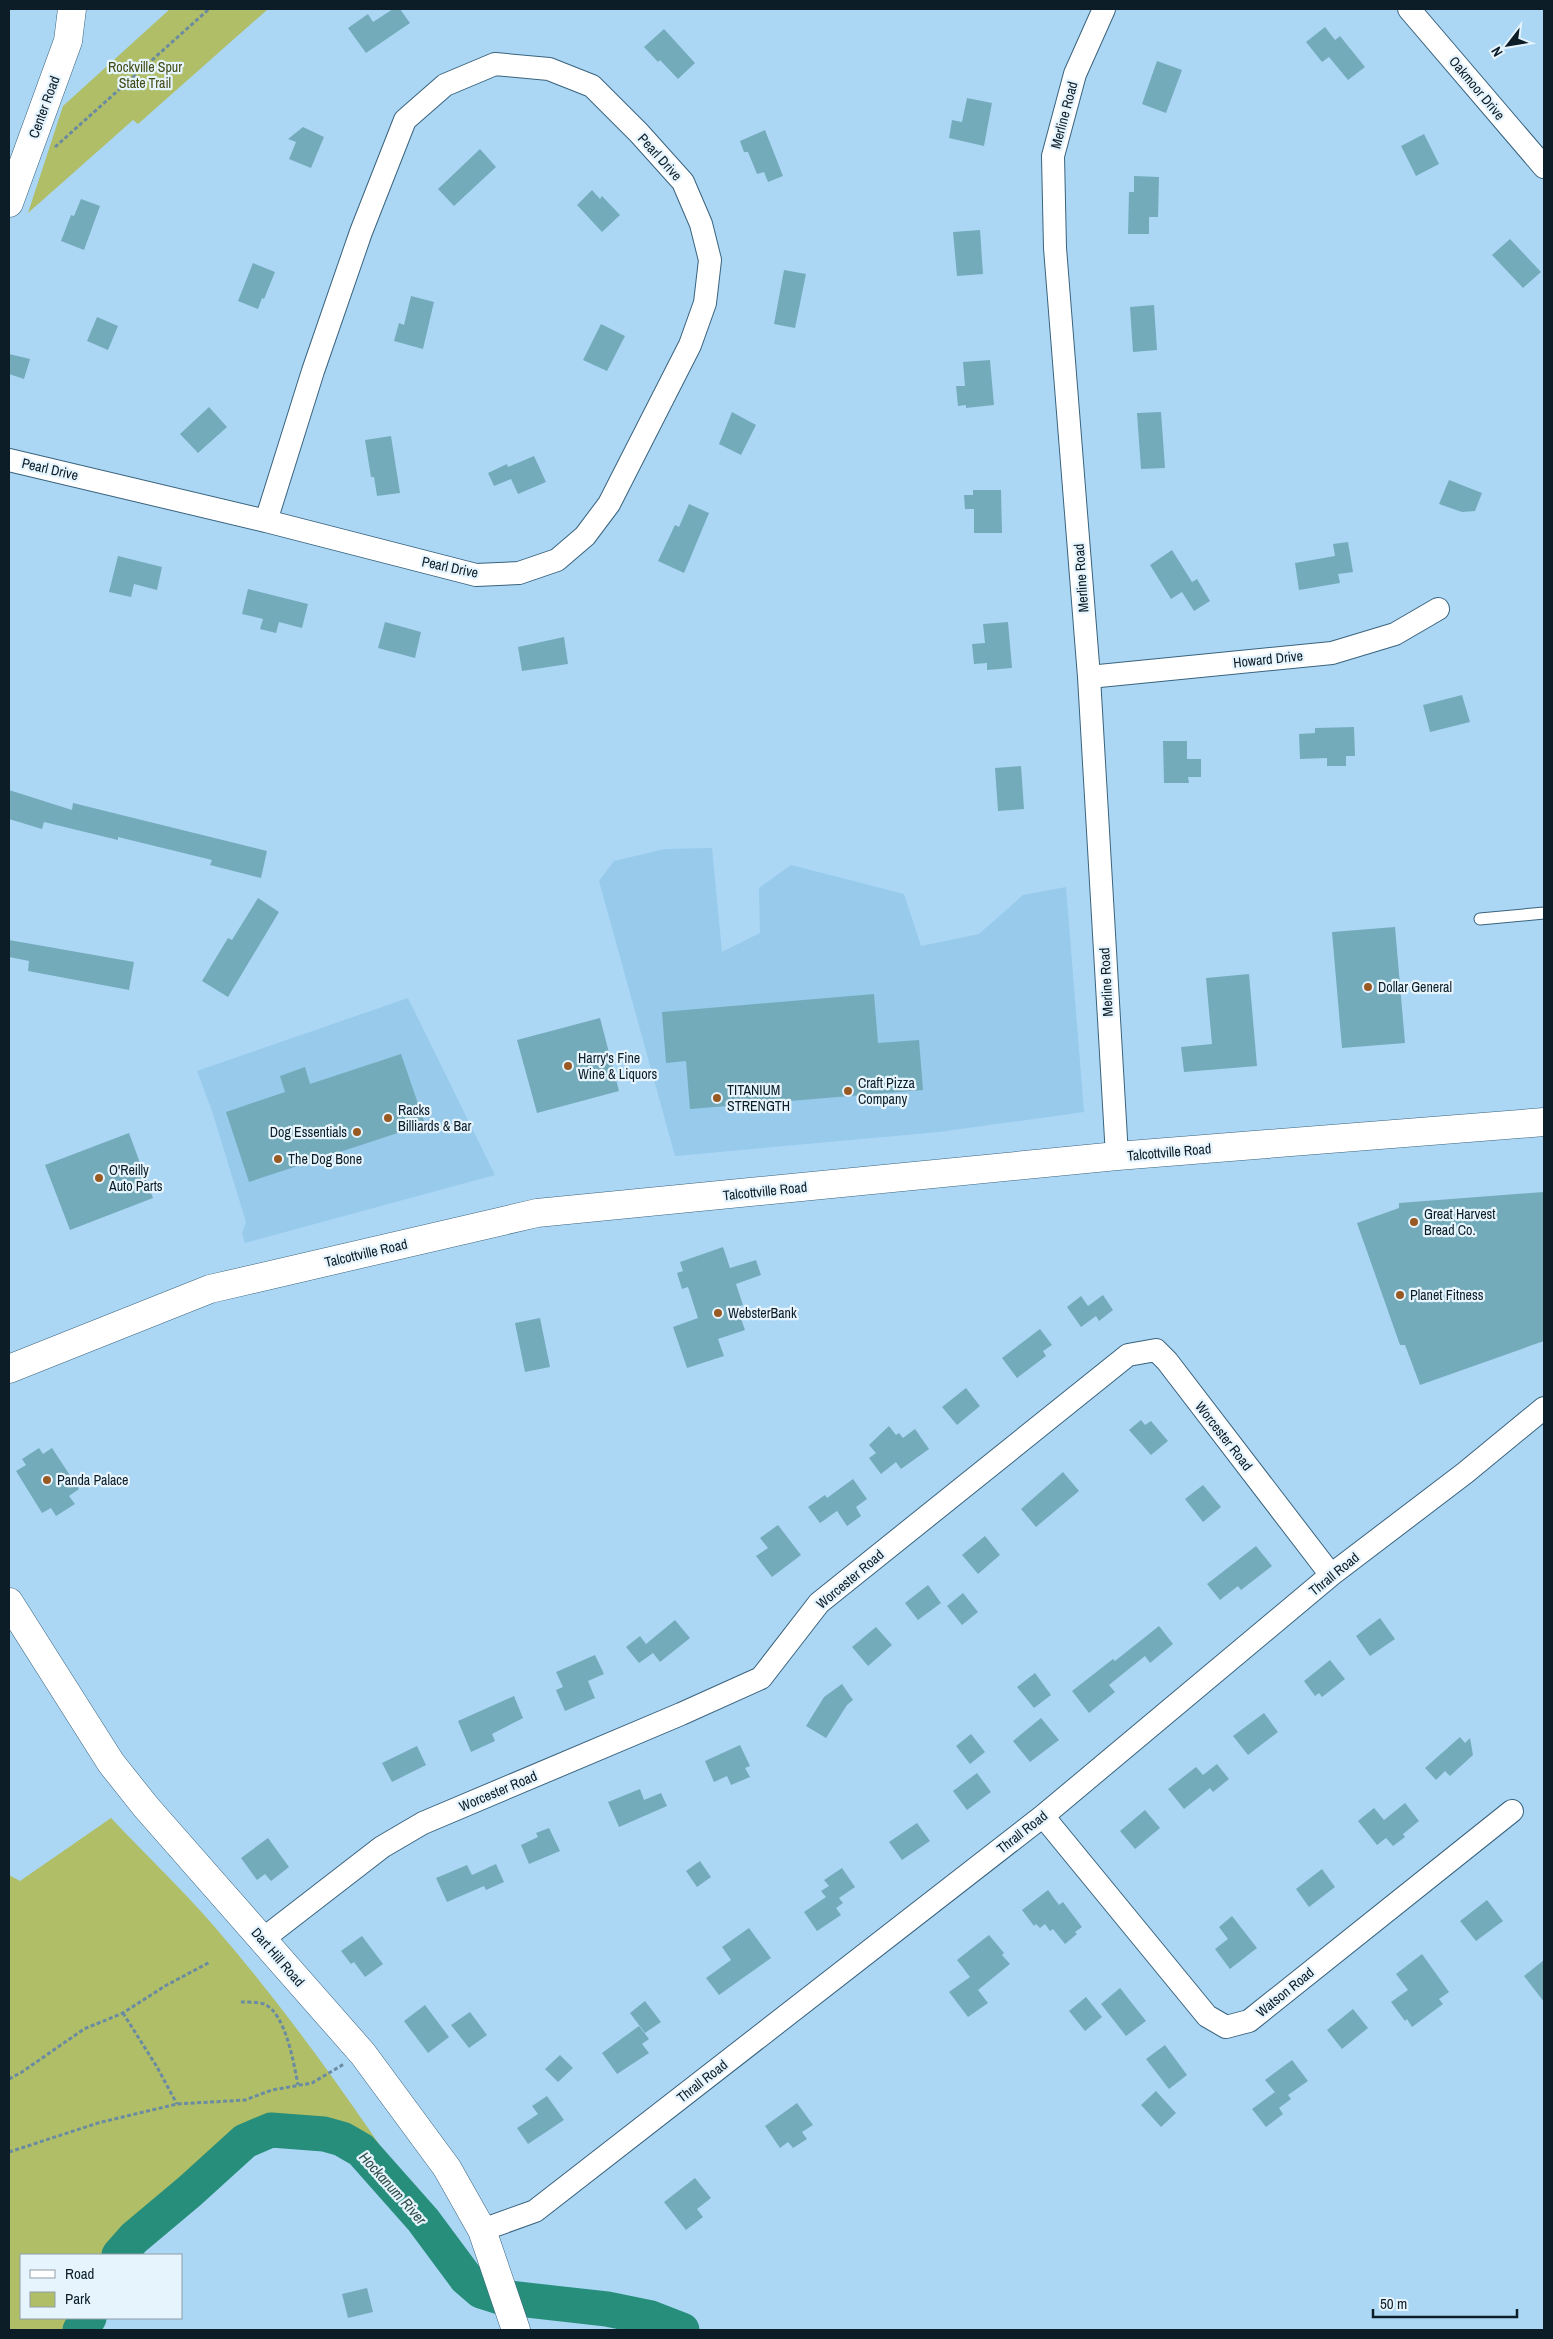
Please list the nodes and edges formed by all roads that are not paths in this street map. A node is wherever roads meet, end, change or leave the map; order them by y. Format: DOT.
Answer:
graph roads {
  1 [pos="72,9"];
  2 [pos="1104,9"];
  3 [pos="1409,9"];
  4 [pos="1544,167"];
  5 [pos="9,204"];
  6 [pos="9,460"];
  7 [pos="266,521"];
  8 [pos="1438,608"];
  9 [pos="1089,677"];
  10 [pos="1544,913"];
  11 [pos="1480,919"];
  12 [pos="1544,1122"];
  13 [pos="1117,1156"];
  14 [pos="9,1369"];
  15 [pos="1544,1408"];
  16 [pos="1332,1575"];
  17 [pos="9,1602"];
  18 [pos="1512,1811"];
  19 [pos="1044,1816"];
  20 [pos="263,1940"];
  21 [pos="482,2230"];
  22 [pos="513,2322"];
  1 -- 5 [label="main road, Center Road"];
  2 -- 9 [label="street, Merline Road"];
  3 -- 4 [label="street, Oakmoor Drive"];
  6 -- 7 [label="street, Pearl Drive"];
  7 -- 7 [label="street, Pearl Drive"];
  8 -- 9 [label="street, Howard Drive"];
  9 -- 13 [label="street, Merline Road"];
  10 -- 11 [label="lane"];
  12 -- 13 [label="main road, Talcottville Road"];
  13 -- 14 [label="main road, Talcottville Road"];
  15 -- 16 [label="street, Thrall Road"];
  16 -- 19 [label="street, Thrall Road"];
  16 -- 20 [label="street, Worcester Road"];
  17 -- 20 [label="main road, Dart Hill Road"];
  18 -- 19 [label="street, Watson Road"];
  19 -- 21 [label="street, Thrall Road"];
  20 -- 21 [label="main road, Dart Hill Road"];
  21 -- 22 [label="main road, Dart Hill Road"];
}
